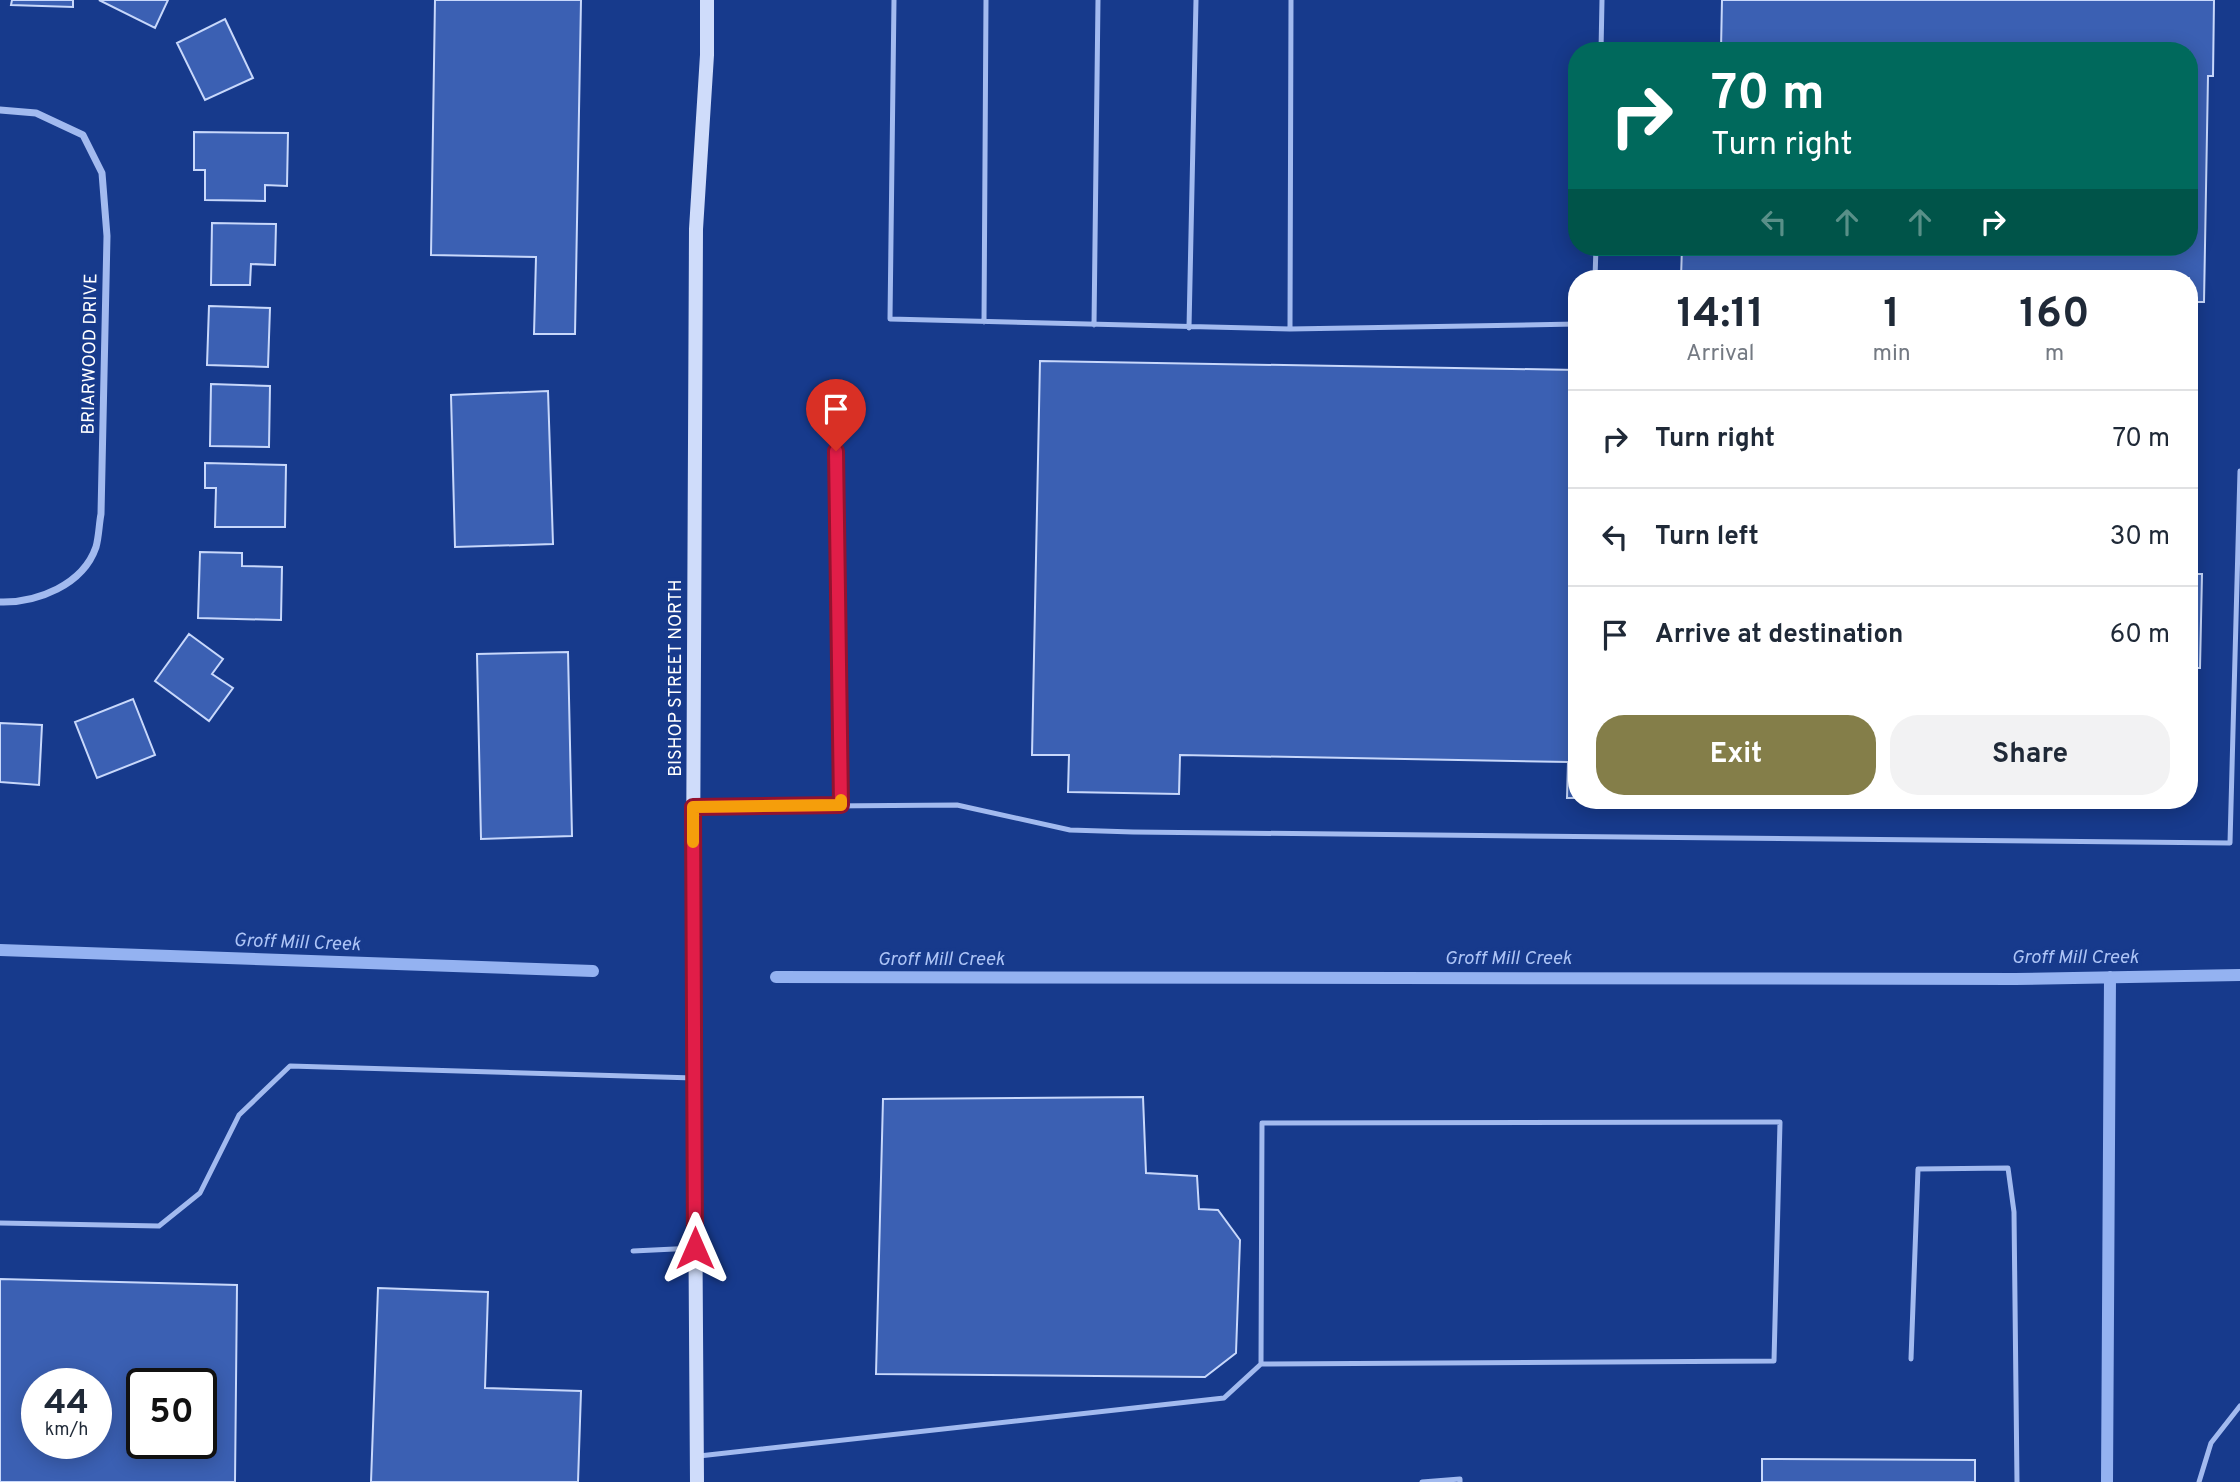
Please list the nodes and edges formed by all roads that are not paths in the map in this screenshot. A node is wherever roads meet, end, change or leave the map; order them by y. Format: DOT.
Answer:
graph roads {
  1 [pos="707,0"];
  2 [pos="894,0"];
  3 [pos="986,0"];
  4 [pos="1098,0"];
  5 [pos="1196,0"];
  6 [pos="1292,0"];
  7 [pos="1602,0"];
  8 [pos="1601,42"];
  9 [pos="0,110"];
  10 [pos="984,322"];
  11 [pos="1568,324"];
  12 [pos="1094,325"];
  13 [pos="1189,328"];
  14 [pos="1290,329"];
  15 [pos="836,424"];
  16 [pos="2240,471"];
  17 [pos="0,602"];
  18 [pos="841,805"];
  19 [pos="693,807"];
  20 [pos="695,1078"];
  21 [pos="0,1223"];
  22 [pos="695,1248"];
  23 [pos="634,1251"];
  24 [pos="1911,1359"];
  25 [pos="1261,1364"];
  26 [pos="2240,1406"];
  27 [pos="697,1456"];
  28 [pos="697,1482"];
  29 [pos="1422,1482"];
  30 [pos="1460,1482"];
  31 [pos="2017,1482"];
  32 [pos="2199,1482"];
  1 -- 19 [label="main road, BISHOP STREET NORTH"];
  2 -- 10 [label="lane"];
  3 -- 10 [label="lane"];
  4 -- 12 [label="lane"];
  5 -- 13 [label="lane"];
  6 -- 14 [label="lane"];
  7 -- 8 [label="lane"];
  9 -- 17 [label="street, BRIARWOOD DRIVE"];
  10 -- 12 [label="lane"];
  11 -- 14 [label="lane"];
  12 -- 13 [label="lane"];
  13 -- 14 [label="lane"];
  15 -- 18 [label="lane"];
  16 -- 18 [label="lane"];
  18 -- 19 [label="lane"];
  19 -- 20 [label="main road, BISHOP STREET NORTH"];
  20 -- 21 [label="lane"];
  20 -- 22 [label="main road, BISHOP STREET NORTH"];
  22 -- 23 [label="lane"];
  22 -- 27 [label="main road, BISHOP STREET NORTH"];
  24 -- 31 [label="lane"];
  25 -- 25 [label="lane"];
  25 -- 27 [label="lane"];
  26 -- 32 [label="lane"];
  27 -- 28 [label="main road, BISHOP STREET NORTH"];
  29 -- 30 [label="lane"];
}
